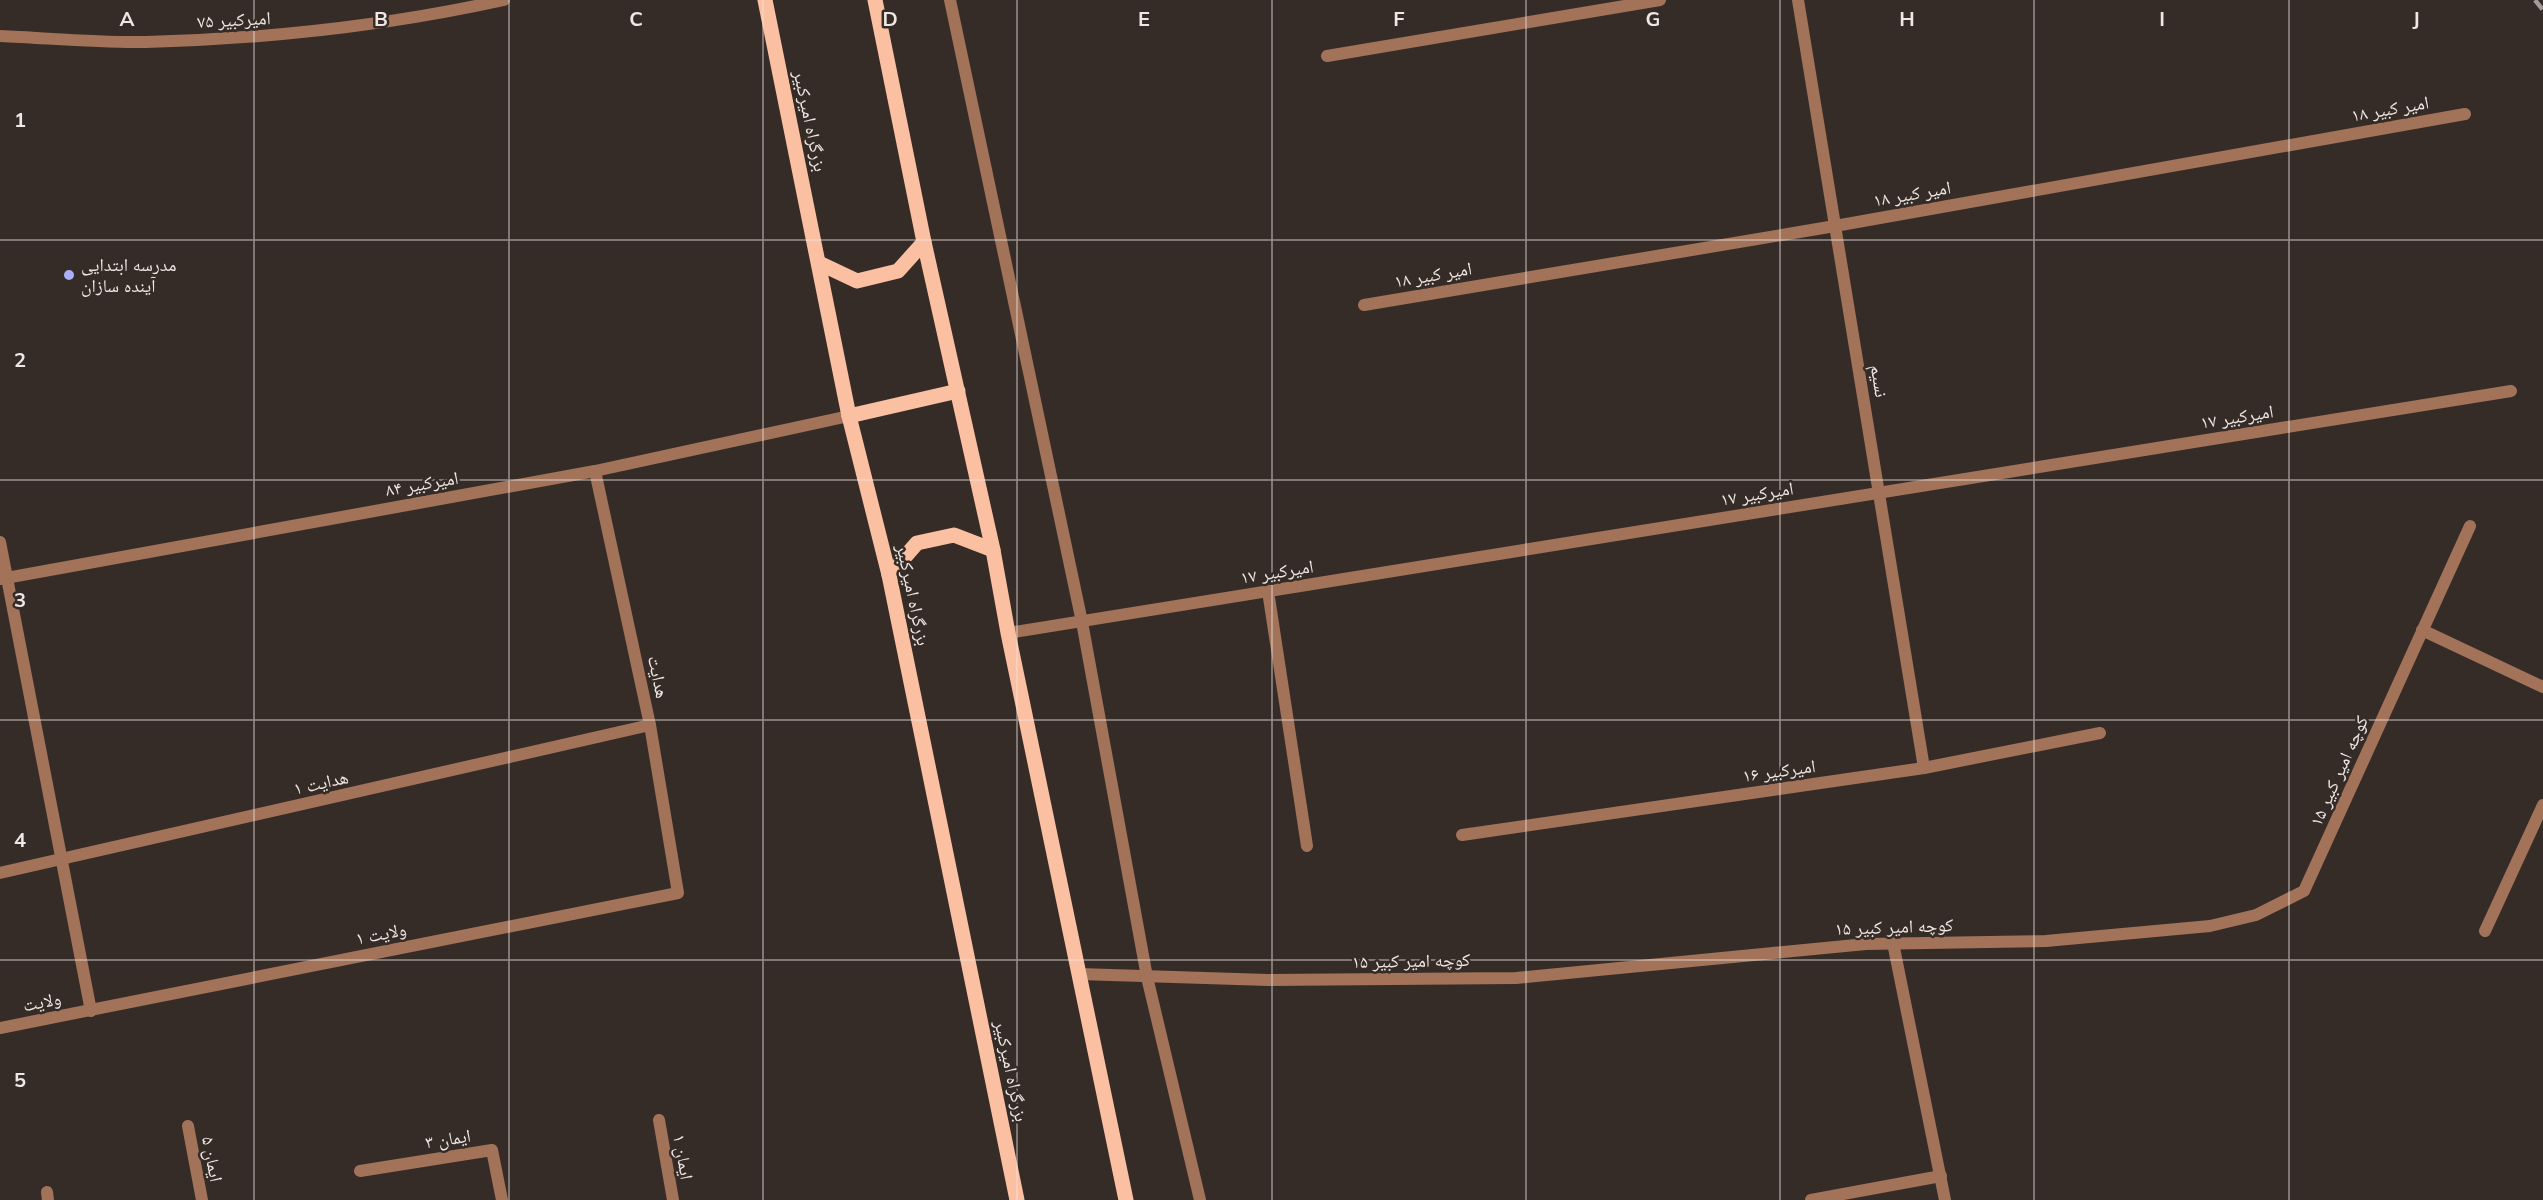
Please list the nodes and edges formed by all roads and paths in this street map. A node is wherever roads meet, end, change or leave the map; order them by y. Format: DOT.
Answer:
graph roads {
  1 [pos="504,0"];
  2 [pos="765,0"];
  3 [pos="875,0"];
  4 [pos="950,0"];
  5 [pos="1660,0"];
  6 [pos="1798,0"];
  7 [pos="0,36"];
  8 [pos="1327,56"];
  9 [pos="2465,114"];
  10 [pos="1835,226"];
  11 [pos="924,242"];
  12 [pos="819,263"];
  13 [pos="1364,305"];
  14 [pos="958,391"];
  15 [pos="2511,391"];
  16 [pos="849,416"];
  17 [pos="596,471"];
  18 [pos="1879,493"];
  19 [pos="2470,526"];
  20 [pos="0,542"];
  21 [pos="993,550"];
  22 [pos="890,575"];
  23 [pos="4,578"];
  24 [pos="1268,591"];
  25 [pos="1082,622"];
  26 [pos="2422,630"];
  27 [pos="1008,633"];
  28 [pos="2543,687"];
  29 [pos="650,725"];
  30 [pos="2100,733"];
  31 [pos="1924,768"];
  32 [pos="2543,805"];
  33 [pos="1462,834"];
  34 [pos="1307,846"];
  35 [pos="63,861"];
  36 [pos="0,873"];
  37 [pos="678,893"];
  38 [pos="2485,931"];
  39 [pos="1893,943"];
  40 [pos="1079,974"];
  41 [pos="1147,976"];
  42 [pos="91,1011"];
  43 [pos="0,1028"];
  44 [pos="658,1120"];
  45 [pos="188,1126"];
  46 [pos="360,1171"];
  47 [pos="1941,1176"];
  48 [pos="202,1200"];
  49 [pos="502,1200"];
  50 [pos="673,1200"];
  51 [pos="1017,1200"];
  52 [pos="1126,1200"];
  53 [pos="1200,1200"];
  54 [pos="1812,1200"];
  55 [pos="1945,1200"];
  1 -- 7 [label="street, امیرکبیر ۷۵"];
  2 -- 12 [label="main road, بزرگراه امیرکبیر"];
  3 -- 11 [label="main road"];
  4 -- 25 [label="street"];
  5 -- 8 [label="street"];
  6 -- 10 [label="street, نسیم"];
  9 -- 10 [label="street, امیر کبیر ۱۸"];
  10 -- 13 [label="street, امیر کبیر ۱۸"];
  10 -- 18 [label="street, نسیم"];
  11 -- 12 [label="main road"];
  11 -- 14 [label="main road"];
  12 -- 16 [label="main road, بزرگراه امیرکبیر"];
  14 -- 16 [label="main road"];
  14 -- 21 [label="main road"];
  15 -- 18 [label="street, امیرکبیر ۱۷"];
  16 -- 17 [label="street, امیرکبیر ۸۴"];
  16 -- 22 [label="main road, بزرگراه امیرکبیر"];
  17 -- 23 [label="street, امیرکبیر ۸۴"];
  17 -- 29 [label="street, هدایت"];
  18 -- 24 [label="street, امیرکبیر ۱۷"];
  18 -- 31 [label="street, نسیم"];
  19 -- 26 [label="street, کوچه امیر کبیر ۱۵"];
  20 -- 23 [label="street"];
  21 -- 22 [label="main road"];
  21 -- 27 [label="main road"];
  22 -- 51 [label="main road, بزرگراه امیرکبیر"];
  23 -- 35 [label="street"];
  24 -- 25 [label="street, امیرکبیر ۱۷"];
  24 -- 34 [label="street"];
  25 -- 27 [label="street, امیرکبیر ۱۷"];
  25 -- 41 [label="street"];
  26 -- 28 [label="street"];
  26 -- 39 [label="street, کوچه امیر کبیر ۱۵"];
  27 -- 40 [label="main road"];
  29 -- 35 [label="street, هدایت ۱"];
  29 -- 37 [label="street, هدایت"];
  30 -- 31 [label="street, امیرکبیر ۱۶"];
  31 -- 33 [label="street, امیرکبیر ۱۶"];
  32 -- 38 [label="street"];
  35 -- 36 [label="street, هدایت ۱"];
  35 -- 42 [label="street"];
  37 -- 42 [label="street, ولایت ۱"];
  39 -- 41 [label="street, کوچه امیر کبیر ۱۵"];
  39 -- 47 [label="street"];
  40 -- 41 [label="street, کوچه امیر کبیر ۱۵"];
  40 -- 52 [label="main road"];
  41 -- 53 [label="street"];
  42 -- 43 [label="street, ولایت"];
  44 -- 50 [label="street, ایمان ۱"];
  45 -- 48 [label="street, ایمان ۵"];
  46 -- 49 [label="street, ایمان ۳"];
  47 -- 54 [label="street"];
  47 -- 55 [label="street"];
}
